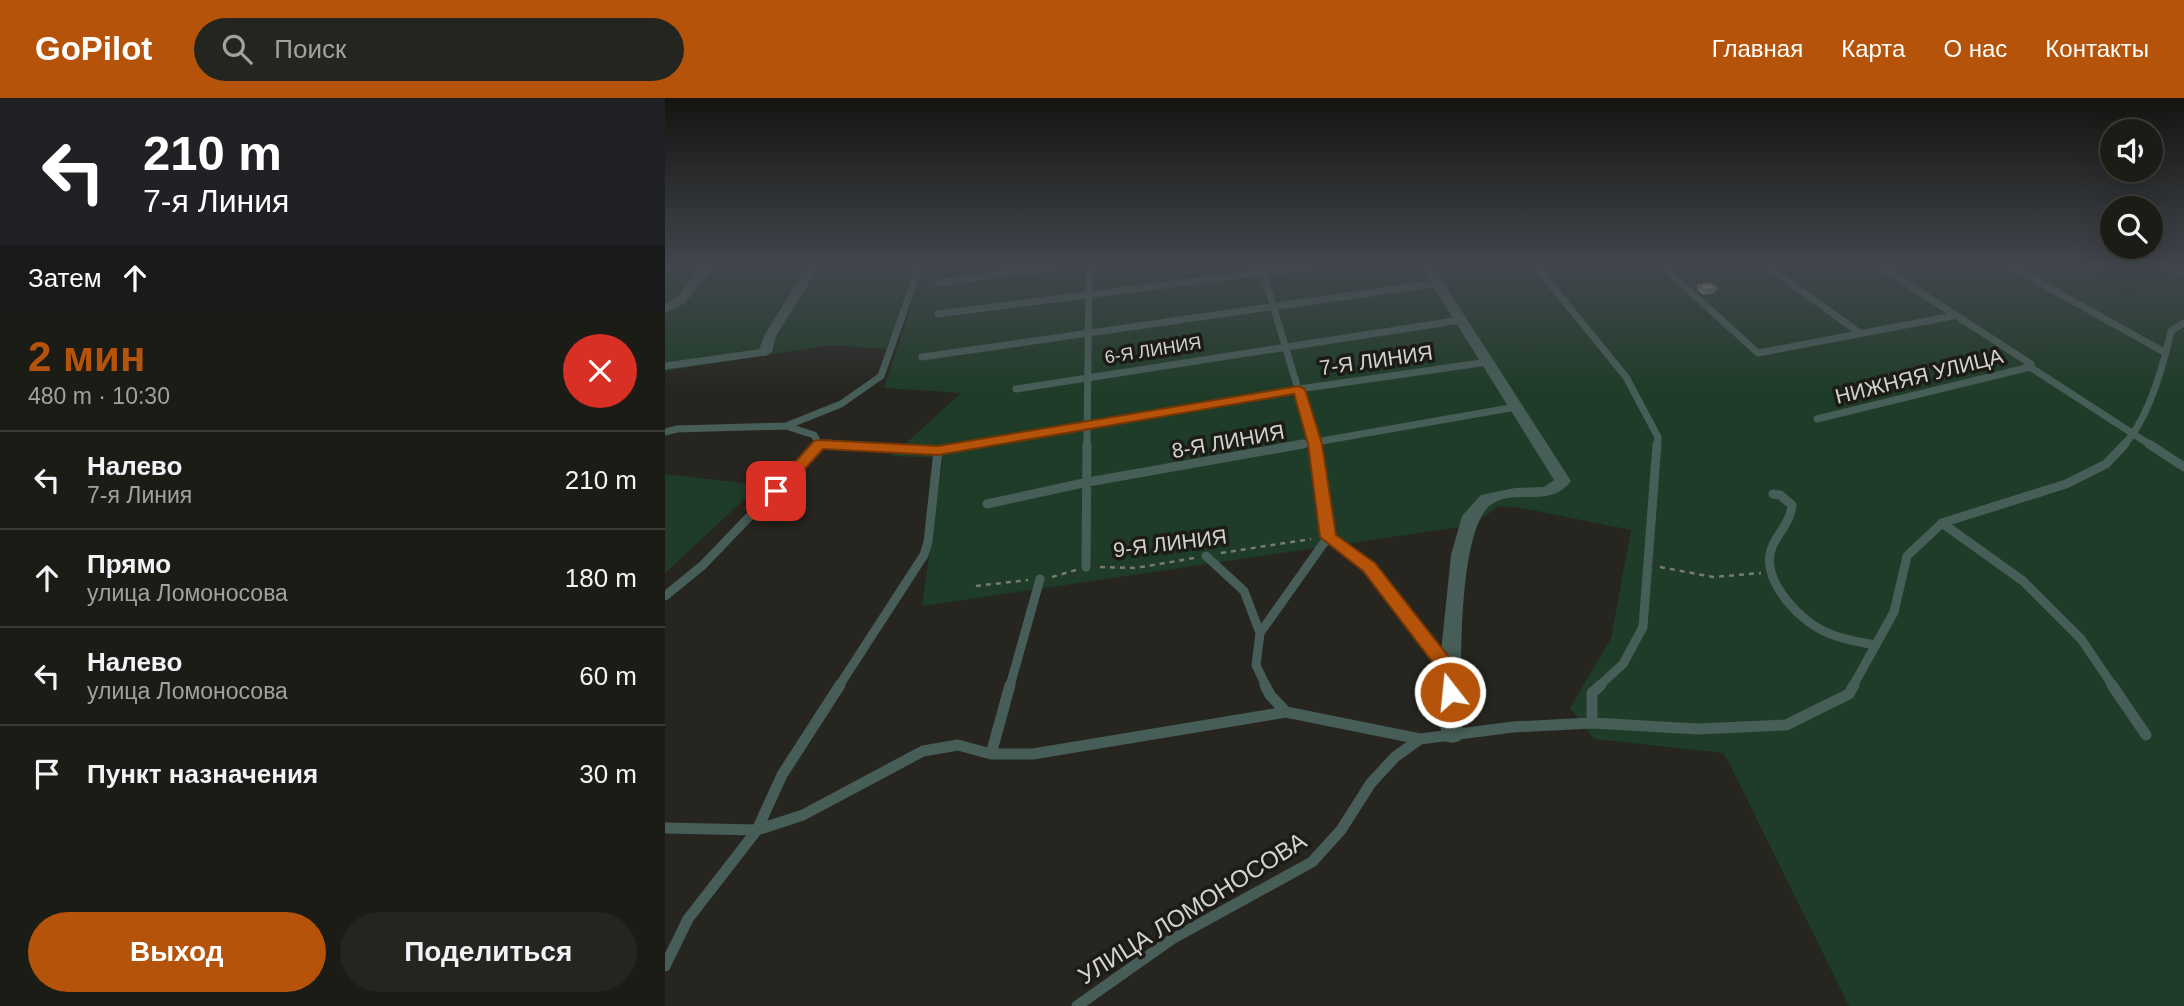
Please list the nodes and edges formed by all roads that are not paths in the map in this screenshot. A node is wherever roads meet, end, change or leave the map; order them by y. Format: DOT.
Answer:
graph roads {
  1 [pos="788,307"];
  2 [pos="905,307"];
  3 [pos="991,307"];
  4 [pos="1089,307"];
  5 [pos="1271,307"];
  6 [pos="1273,307"];
  7 [pos="1453,307"];
  8 [pos="1569,307"];
  9 [pos="1708,307"];
  10 [pos="1824,307"];
  11 [pos="1940,307"];
  12 [pos="1942,307"];
  13 [pos="2084,307"];
  14 [pos="938,314"];
  15 [pos="1953,316"];
  16 [pos="1461,320"];
  17 [pos="2184,323"];
  18 [pos="1861,334"];
  19 [pos="1089,335"];
  20 [pos="1286,346"];
  21 [pos="765,352"];
  22 [pos="2166,353"];
  23 [pos="922,357"];
  24 [pos="1488,362"];
  25 [pos="665,366"];
  26 [pos="2032,369"];
  27 [pos="1089,376"];
  28 [pos="1016,388"];
  29 [pos="1299,389"];
  30 [pos="1516,407"];
  31 [pos="1820,421"];
  32 [pos="1088,424"];
  33 [pos="786,426"];
  34 [pos="665,432"];
  35 [pos="2133,436"];
  36 [pos="819,444"];
  37 [pos="1315,444"];
  38 [pos="938,451"];
  39 [pos="2184,467"];
  40 [pos="1088,482"];
  41 [pos="1773,494"];
  42 [pos="987,504"];
  43 [pos="1942,523"];
  44 [pos="1328,537"];
  45 [pos="1206,556"];
  46 [pos="1086,566"];
  47 [pos="1040,579"];
  48 [pos="665,596"];
  49 [pos="1260,633"];
  50 [pos="1876,645"];
  51 [pos="1449,671"];
  52 [pos="1286,712"];
  53 [pos="1592,723"];
  54 [pos="1453,734"];
  55 [pos="2146,735"];
  56 [pos="1420,739"];
  57 [pos="991,754"];
  58 [pos="665,828"];
  59 [pos="757,830"];
  60 [pos="665,966"];
  61 [pos="1077,1006"];
  1 -- 21 [label="street"];
  2 -- 33 [label="lane"];
  3 -- 14 [label="lane"];
  4 -- 19 [label="lane"];
  5 -- 19 [label="lane"];
  6 -- 20 [label="lane"];
  7 -- 16 [label="street"];
  8 -- 53 [label="lane"];
  9 -- 18 [label="lane"];
  10 -- 18 [label="lane"];
  11 -- 15 [label="lane"];
  12 -- 26 [label="lane"];
  13 -- 22 [label="lane"];
  15 -- 18 [label="lane"];
  15 -- 26 [label="lane"];
  16 -- 20 [label="lane, 6-Я ЛИНИЯ"];
  16 -- 24 [label="street"];
  17 -- 22 [label="lane"];
  19 -- 23 [label="lane"];
  19 -- 27 [label="lane"];
  20 -- 27 [label="lane, 6-Я ЛИНИЯ"];
  20 -- 29 [label="lane"];
  21 -- 25 [label="lane"];
  22 -- 35 [label="lane"];
  24 -- 29 [label="lane, 7-Я ЛИНИЯ"];
  24 -- 30 [label="street"];
  26 -- 31 [label="lane"];
  26 -- 35 [label="lane"];
  27 -- 28 [label="lane, 6-Я ЛИНИЯ"];
  27 -- 32 [label="lane"];
  29 -- 32 [label="lane, 7-Я ЛИНИЯ"];
  29 -- 37 [label="lane"];
  30 -- 37 [label="lane, 8-Я ЛИНИЯ"];
  30 -- 51 [label="street"];
  32 -- 38 [label="lane, 7-Я ЛИНИЯ"];
  32 -- 40 [label="lane"];
  33 -- 34 [label="lane"];
  33 -- 36 [label="lane"];
  35 -- 39 [label="lane"];
  35 -- 43 [label="lane"];
  36 -- 38 [label="lane"];
  36 -- 48 [label="lane"];
  37 -- 40 [label="lane, 8-Я ЛИНИЯ"];
  37 -- 44 [label="lane"];
  38 -- 59 [label="lane"];
  40 -- 42 [label="lane, 8-Я ЛИНИЯ"];
  40 -- 46 [label="lane"];
  41 -- 50 [label="lane"];
  43 -- 50 [label="lane, УЛИЦА ЛОМОНОСОВА"];
  43 -- 55 [label="lane"];
  44 -- 49 [label="lane"];
  44 -- 51 [label="lane"];
  45 -- 49 [label="lane"];
  47 -- 57 [label="lane"];
  49 -- 52 [label="lane"];
  50 -- 53 [label="lane, УЛИЦА ЛОМОНОСОВА"];
  51 -- 54 [label="street"];
  52 -- 56 [label="lane"];
  52 -- 57 [label="lane"];
  53 -- 54 [label="lane, УЛИЦА ЛОМОНОСОВА"];
  54 -- 56 [label="lane, УЛИЦА ЛОМОНОСОВА"];
  56 -- 61 [label="lane, УЛИЦА ЛОМОНОСОВА"];
  57 -- 59 [label="lane"];
  58 -- 59 [label="lane"];
  59 -- 60 [label="lane"];
}
